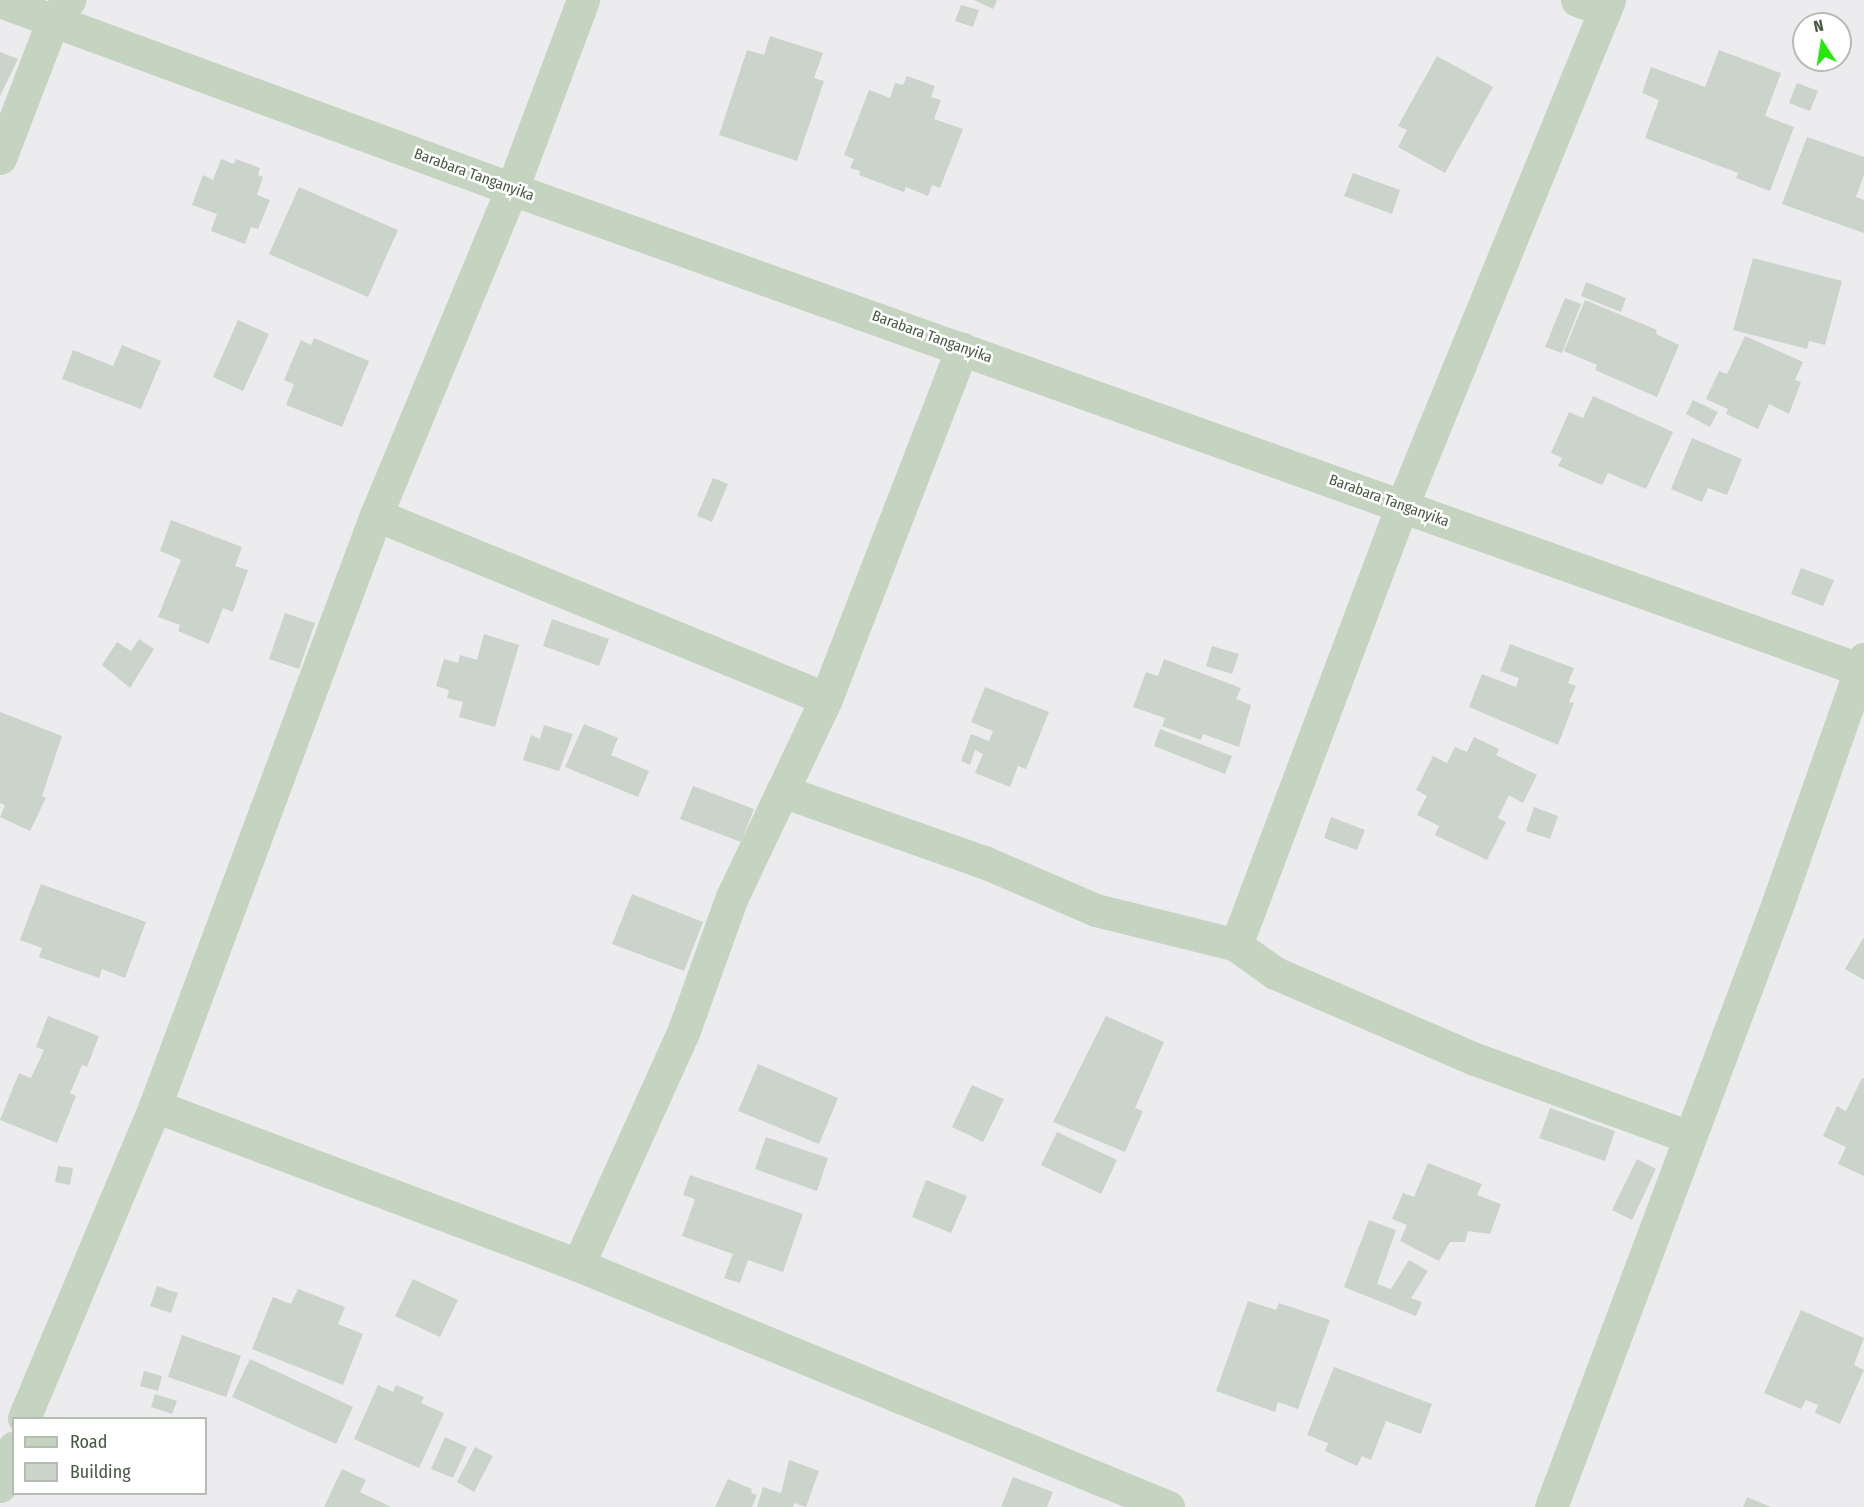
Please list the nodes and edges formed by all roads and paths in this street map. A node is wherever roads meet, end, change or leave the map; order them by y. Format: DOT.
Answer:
graph roads {
  1 [pos="583,0"];
  2 [pos="0,1"];
  3 [pos="1597,3"];
  4 [pos="61,10"];
  5 [pos="0,158"];
  6 [pos="512,189"];
  7 [pos="963,348"];
  8 [pos="1402,506"];
  9 [pos="376,515"];
  10 [pos="1862,667"];
  11 [pos="826,699"];
  12 [pos="783,791"];
  13 [pos="1236,945"];
  14 [pos="155,1106"];
  15 [pos="1689,1137"];
  16 [pos="578,1265"];
  17 [pos="25,1417"];
  18 [pos="12,1453"];
  19 [pos="0,1486"];
  20 [pos="1168,1507"];
  21 [pos="1551,1507"];
  1 -- 6 [label="street"];
  2 -- 4 [label="street, Barabara Tanganyika"];
  3 -- 8 [label="street"];
  4 -- 5 [label="street"];
  4 -- 6 [label="street, Barabara Tanganyika"];
  6 -- 7 [label="street, Barabara Tanganyika"];
  6 -- 9 [label="street"];
  7 -- 8 [label="street, Barabara Tanganyika"];
  7 -- 11 [label="street"];
  8 -- 10 [label="street, Barabara Tanganyika"];
  8 -- 13 [label="street"];
  9 -- 11 [label="street"];
  9 -- 14 [label="street"];
  10 -- 15 [label="street"];
  11 -- 12 [label="street"];
  12 -- 13 [label="street"];
  12 -- 16 [label="street"];
  13 -- 15 [label="street"];
  14 -- 16 [label="street"];
  14 -- 17 [label="street"];
  15 -- 21 [label="street"];
  16 -- 20 [label="street"];
  18 -- 19 [label="street"];
}
